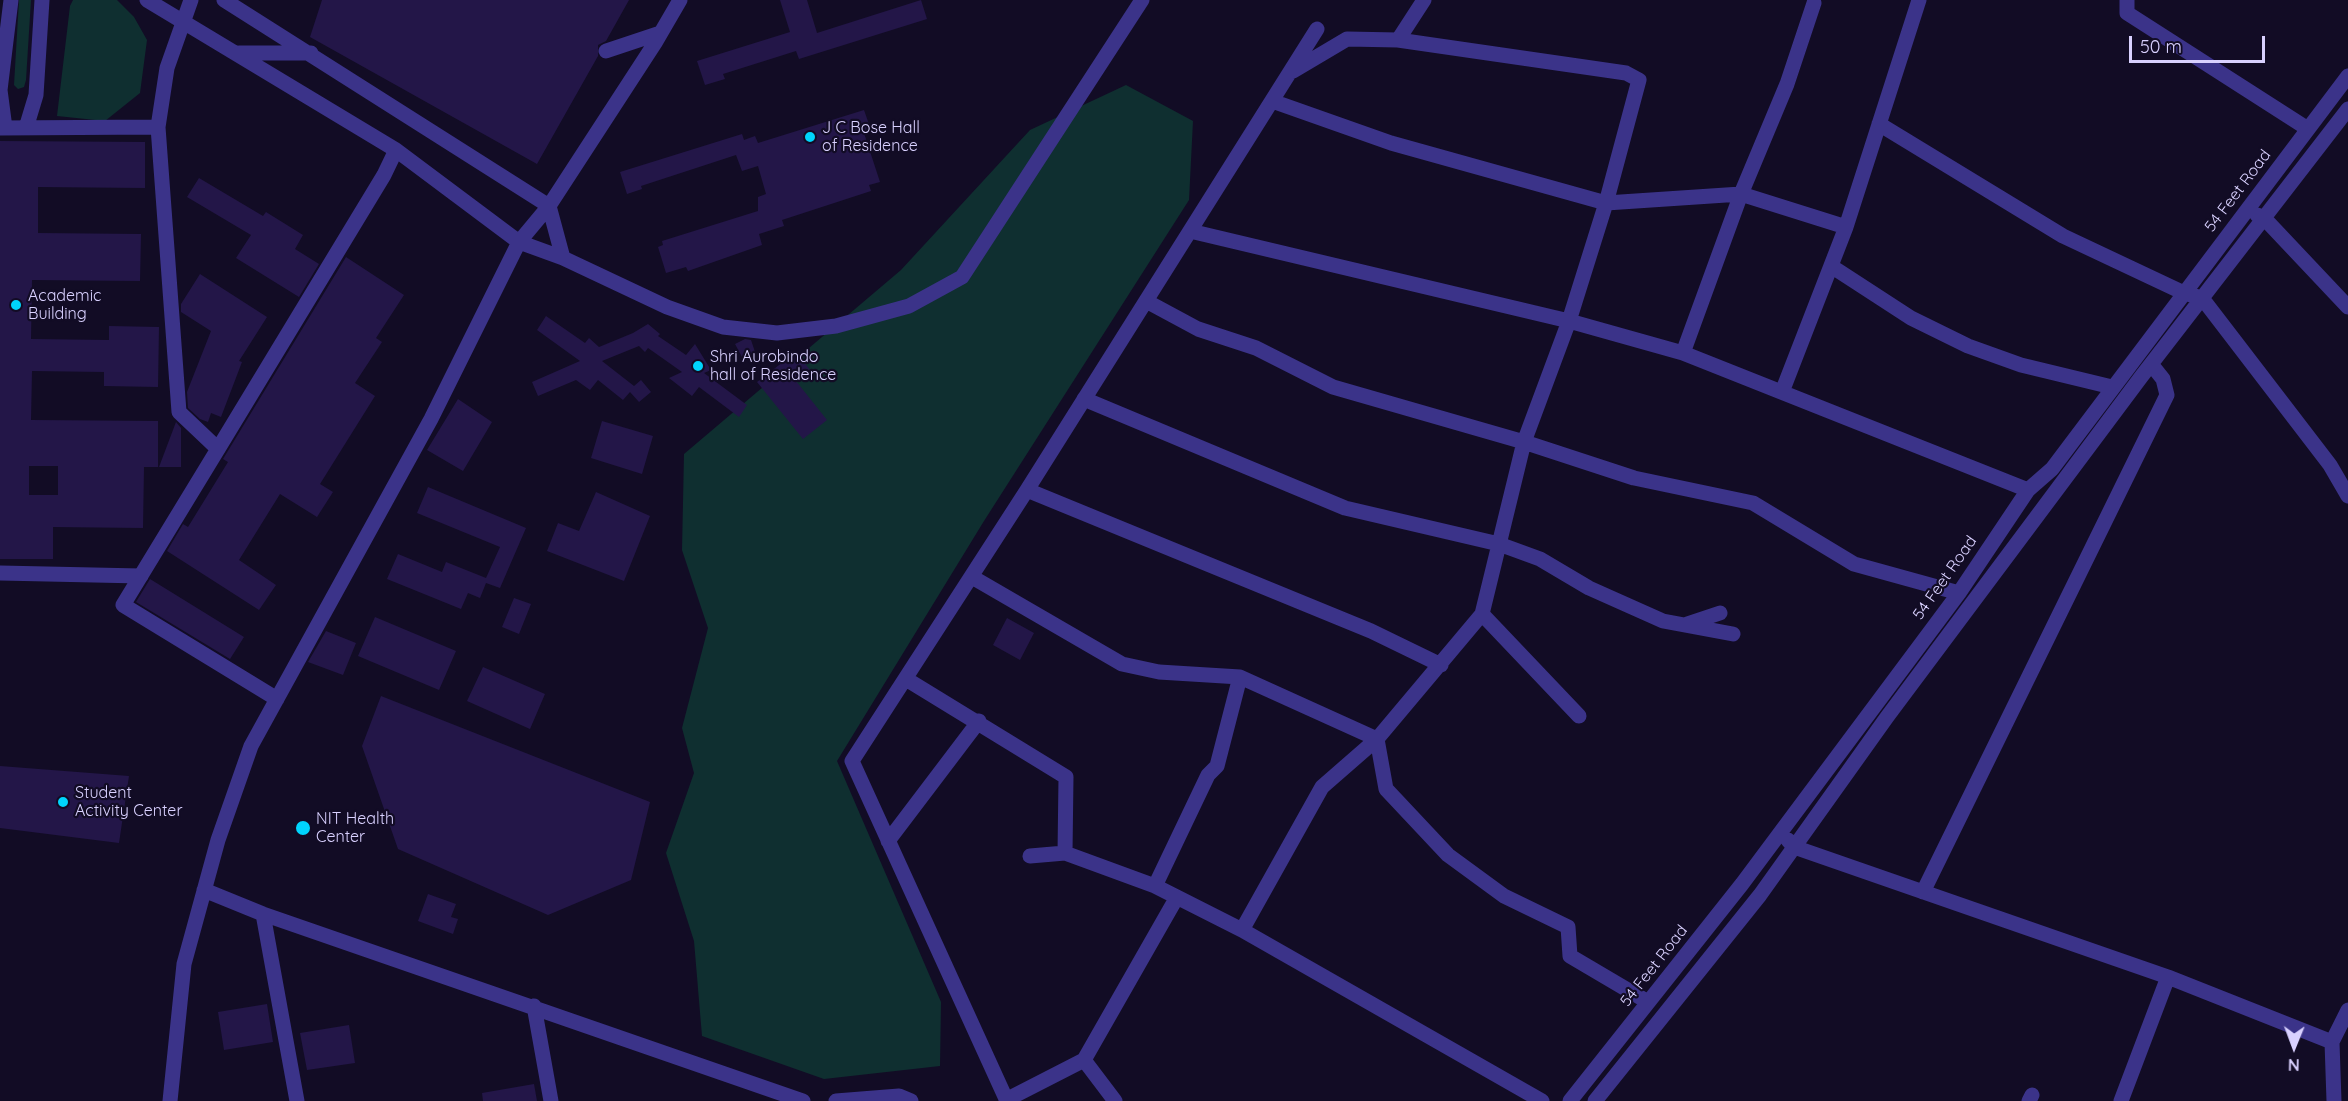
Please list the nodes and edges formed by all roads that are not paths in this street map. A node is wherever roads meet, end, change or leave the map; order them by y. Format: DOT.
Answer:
graph roads {
  1 [pos="11,0"];
  2 [pos="42,0"];
  3 [pos="147,0"];
  4 [pos="191,0"];
  5 [pos="224,0"];
  6 [pos="680,0"];
  7 [pos="1142,0"];
  8 [pos="1424,0"];
  9 [pos="1919,0"];
  10 [pos="2127,0"];
  11 [pos="1814,3"];
  12 [pos="185,21"];
  13 [pos="1317,29"];
  14 [pos="660,33"];
  15 [pos="1398,40"];
  16 [pos="606,51"];
  17 [pos="237,53"];
  18 [pos="311,54"];
  19 [pos="1290,72"];
  20 [pos="2348,76"];
  21 [pos="1272,101"];
  22 [pos="2348,110"];
  23 [pos="1879,124"];
  24 [pos="158,127"];
  25 [pos="2,128"];
  26 [pos="26,128"];
  27 [pos="2308,129"];
  28 [pos="396,150"];
  29 [pos="1741,194"];
  30 [pos="1606,202"];
  31 [pos="549,206"];
  32 [pos="2246,211"];
  33 [pos="2264,218"];
  34 [pos="1846,227"];
  35 [pos="1190,231"];
  36 [pos="519,242"];
  37 [pos="563,258"];
  38 [pos="1831,266"];
  39 [pos="2184,293"];
  40 [pos="2202,298"];
  41 [pos="1146,301"];
  42 [pos="2348,307"];
  43 [pos="1569,321"];
  44 [pos="1683,353"];
  45 [pos="2151,364"];
  46 [pos="2112,387"];
  47 [pos="1782,392"];
  48 [pos="1084,399"];
  49 [pos="1524,442"];
  50 [pos="218,449"];
  51 [pos="1027,490"];
  52 [pos="2028,490"];
  53 [pos="2348,496"];
  54 [pos="1499,544"];
  55 [pos="0,573"];
  56 [pos="141,576"];
  57 [pos="972,577"];
  58 [pos="1959,593"];
  59 [pos="1720,613"];
  60 [pos="1482,614"];
  61 [pos="1684,625"];
  62 [pos="1732,634"];
  63 [pos="1441,665"];
  64 [pos="1240,677"];
  65 [pos="906,679"];
  66 [pos="278,699"];
  67 [pos="1579,716"];
  68 [pos="979,722"];
  69 [pos="1377,739"];
  70 [pos="1781,832"];
  71 [pos="888,841"];
  72 [pos="1794,847"];
  73 [pos="1065,853"];
  74 [pos="1030,856"];
  75 [pos="1155,886"];
  76 [pos="204,890"];
  77 [pos="1923,892"];
  78 [pos="1177,897"];
  79 [pos="263,914"];
  80 [pos="1242,930"];
  81 [pos="2168,977"];
  82 [pos="1648,1002"];
  83 [pos="534,1006"];
  84 [pos="2348,1010"];
  85 [pos="2332,1042"];
  86 [pos="1084,1060"];
  87 [pos="170,1101"];
  88 [pos="297,1101"];
  89 [pos="550,1101"];
  90 [pos="803,1101"];
  91 [pos="836,1101"];
  92 [pos="911,1101"];
  93 [pos="1007,1101"];
  94 [pos="1115,1101"];
  95 [pos="1542,1101"];
  96 [pos="1570,1101"];
  97 [pos="1595,1101"];
  98 [pos="2121,1101"];
  99 [pos="2334,1101"];
  1 -- 25 [label="street"];
  2 -- 26 [label="street"];
  3 -- 12 [label="street"];
  4 -- 12 [label="street"];
  5 -- 18 [label="street"];
  6 -- 14 [label="street"];
  7 -- 37 [label="street"];
  8 -- 15 [label="street"];
  9 -- 23 [label="street"];
  10 -- 27 [label="street"];
  11 -- 29 [label="street"];
  12 -- 17 [label="street"];
  12 -- 24 [label="street"];
  13 -- 19 [label="street"];
  14 -- 16 [label="street"];
  14 -- 31 [label="street"];
  15 -- 19 [label="street"];
  15 -- 30 [label="street"];
  17 -- 18 [label="street"];
  17 -- 28 [label="street"];
  18 -- 31 [label="street"];
  19 -- 21 [label="street"];
  20 -- 27 [label="street, 54 Feet Road"];
  21 -- 30 [label="street"];
  21 -- 35 [label="street"];
  22 -- 33 [label="street"];
  23 -- 34 [label="street"];
  23 -- 39 [label="street"];
  24 -- 26 [label="street"];
  24 -- 50 [label="street"];
  25 -- 26 [label="street"];
  27 -- 32 [label="street, 54 Feet Road"];
  28 -- 36 [label="street"];
  28 -- 50 [label="street"];
  29 -- 30 [label="street"];
  29 -- 34 [label="street"];
  29 -- 44 [label="street"];
  30 -- 43 [label="street"];
  31 -- 36 [label="street"];
  31 -- 37 [label="street"];
  32 -- 33 [label="street"];
  32 -- 39 [label="street, 54 Feet Road"];
  33 -- 40 [label="street"];
  33 -- 42 [label="street"];
  34 -- 38 [label="street"];
  35 -- 41 [label="street"];
  35 -- 43 [label="street"];
  36 -- 37 [label="street"];
  36 -- 66 [label="street"];
  38 -- 46 [label="street"];
  38 -- 47 [label="street"];
  39 -- 40 [label="street"];
  39 -- 46 [label="street, 54 Feet Road"];
  40 -- 45 [label="street"];
  40 -- 53 [label="street"];
  41 -- 48 [label="street"];
  41 -- 49 [label="street"];
  43 -- 44 [label="street"];
  43 -- 49 [label="street"];
  44 -- 47 [label="street"];
  45 -- 72 [label="street"];
  45 -- 77 [label="street"];
  46 -- 52 [label="street, 54 Feet Road"];
  47 -- 52 [label="street"];
  48 -- 51 [label="street"];
  48 -- 54 [label="street"];
  49 -- 54 [label="street"];
  49 -- 58 [label="street"];
  50 -- 56 [label="street"];
  51 -- 57 [label="street"];
  51 -- 63 [label="street"];
  52 -- 58 [label="street, 54 Feet Road"];
  54 -- 60 [label="street"];
  54 -- 61 [label="street"];
  55 -- 56 [label="street"];
  56 -- 66 [label="street"];
  57 -- 64 [label="street"];
  57 -- 65 [label="street"];
  58 -- 70 [label="street, 54 Feet Road"];
  59 -- 61 [label="street"];
  60 -- 63 [label="street"];
  60 -- 67 [label="street"];
  61 -- 62 [label="street"];
  63 -- 69 [label="street"];
  64 -- 69 [label="street"];
  64 -- 75 [label="street"];
  65 -- 68 [label="street"];
  65 -- 71 [label="street"];
  66 -- 76 [label="street"];
  68 -- 71 [label="street"];
  68 -- 73 [label="street"];
  69 -- 80 [label="street"];
  69 -- 82 [label="street"];
  70 -- 72 [label="street"];
  70 -- 82 [label="street, 54 Feet Road"];
  71 -- 93 [label="street"];
  72 -- 77 [label="street"];
  72 -- 97 [label="street"];
  73 -- 74 [label="street"];
  73 -- 75 [label="street"];
  75 -- 78 [label="street"];
  76 -- 79 [label="street"];
  76 -- 87 [label="street"];
  77 -- 81 [label="street"];
  78 -- 80 [label="street"];
  78 -- 86 [label="street"];
  79 -- 83 [label="street"];
  79 -- 88 [label="street"];
  80 -- 95 [label="street"];
  81 -- 85 [label="street"];
  81 -- 98 [label="street"];
  82 -- 96 [label="street, 54 Feet Road"];
  83 -- 89 [label="street"];
  83 -- 90 [label="street"];
  84 -- 85 [label="street"];
  85 -- 99 [label="street"];
  86 -- 93 [label="street"];
  86 -- 94 [label="street"];
  91 -- 92 [label="street"];
}
